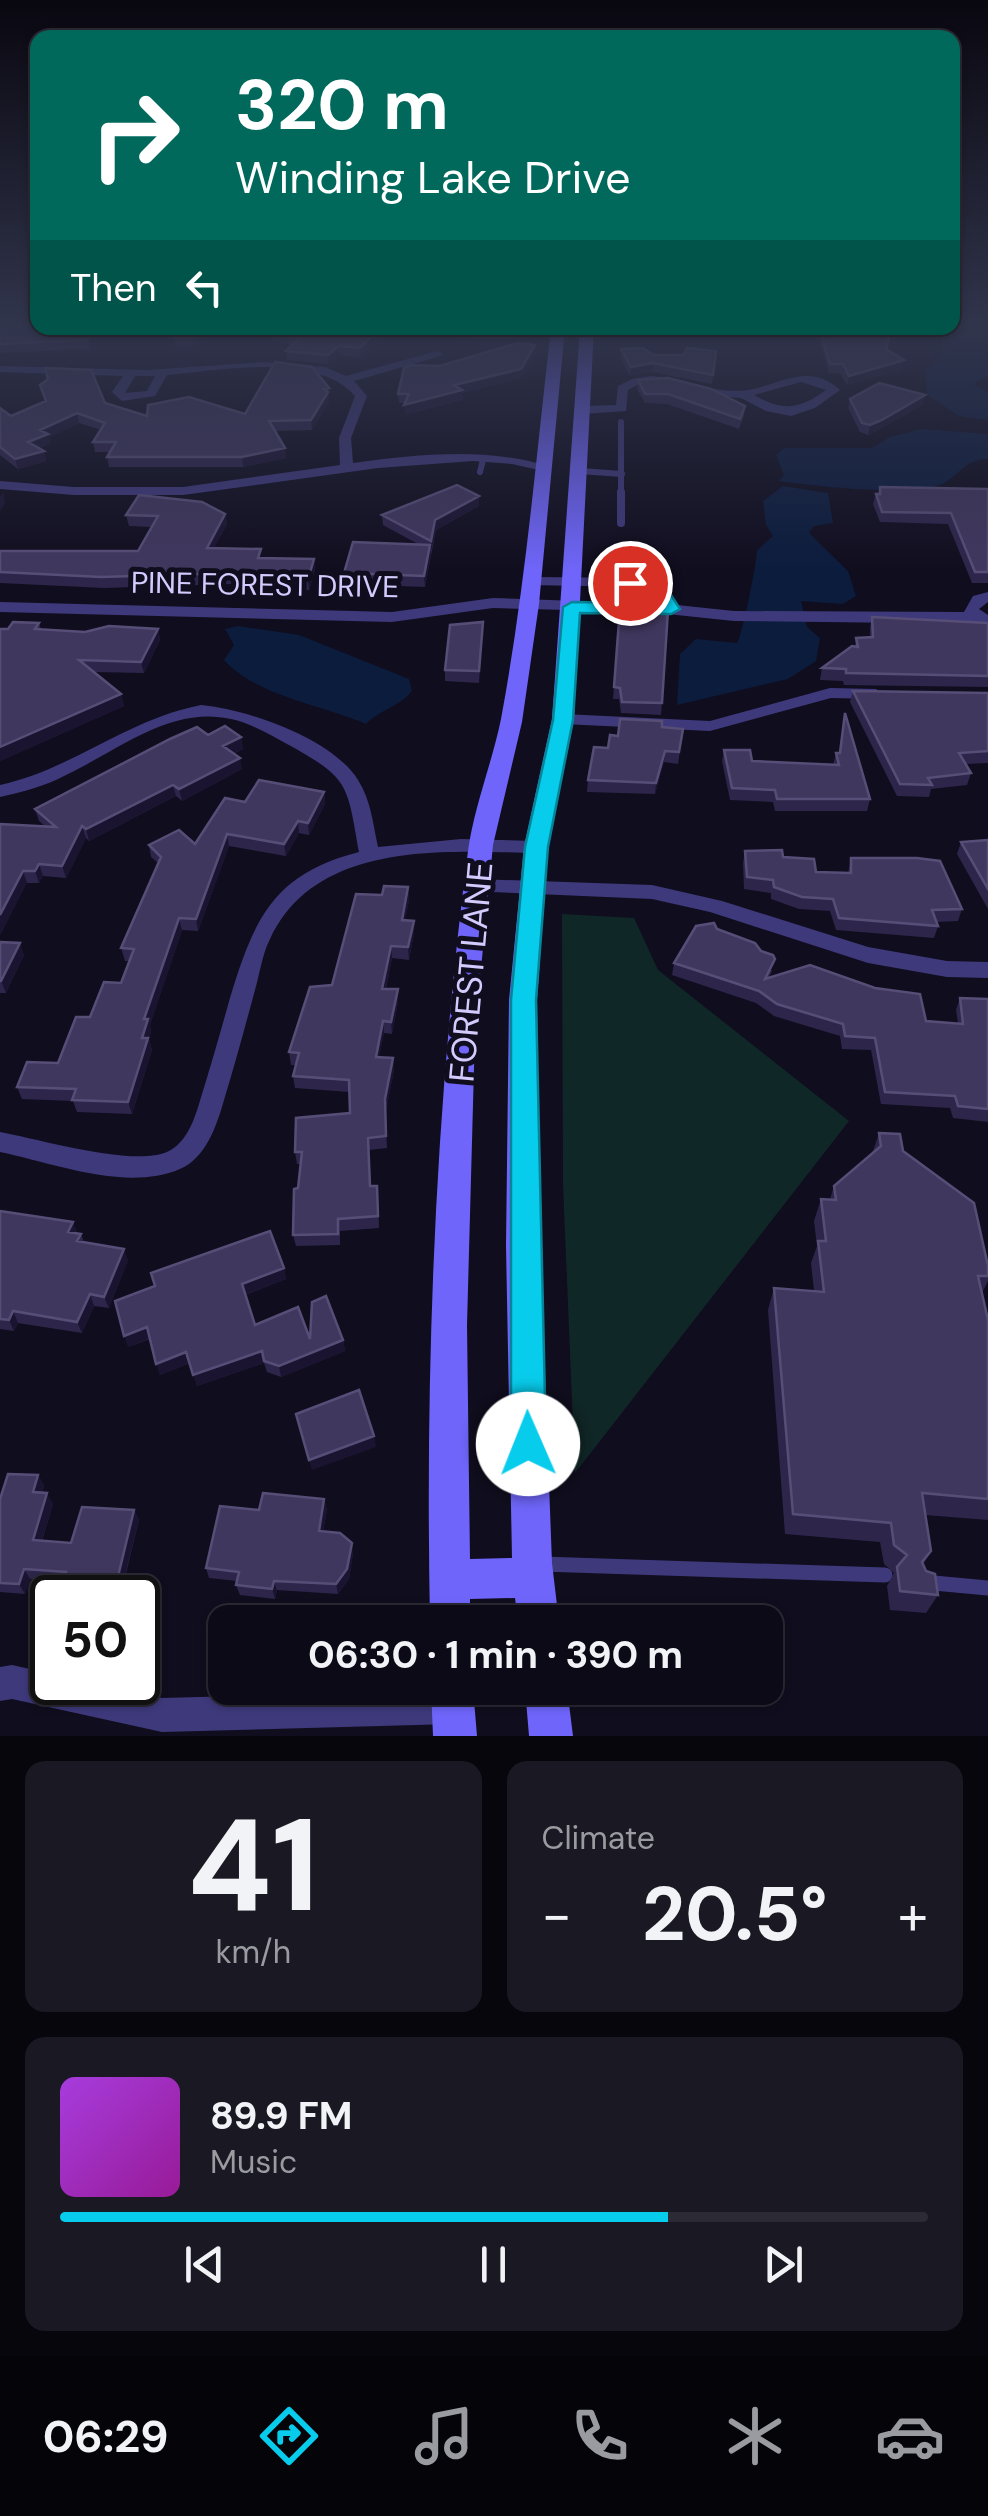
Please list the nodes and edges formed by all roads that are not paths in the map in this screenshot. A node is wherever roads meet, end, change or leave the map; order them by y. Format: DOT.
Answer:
graph roads {
  1 [pos="358,409"];
  2 [pos="550,409"];
  3 [pos="602,409"];
  4 [pos="767,409"];
  5 [pos="801,409"];
  6 [pos="583,410"];
  7 [pos="621,422"];
  8 [pos="345,456"];
  9 [pos="544,470"];
  10 [pos="580,472"];
  11 [pos="622,474"];
  12 [pos="0,485"];
  13 [pos="621,524"];
  14 [pos="530,593"];
  15 [pos="572,596"];
  16 [pos="988,598"];
  17 [pos="0,607"];
  18 [pos="671,609"];
  19 [pos="982,619"];
  20 [pos="887,694"];
  21 [pos="563,720"];
  22 [pos="0,791"];
  23 [pos="481,846"];
  24 [pos="536,847"];
  25 [pos="369,854"];
  26 [pos="475,886"];
  27 [pos="532,890"];
  28 [pos="988,970"];
  29 [pos="0,1142"];
  30 [pos="532,1570"];
  31 [pos="885,1576"];
  32 [pos="449,1580"];
  33 [pos="922,1582"];
  34 [pos="988,1588"];
  35 [pos="450,1605"];
  36 [pos="536,1605"];
  37 [pos="0,1684"];
  38 [pos="548,1705"];
  39 [pos="453,1710"];
  40 [pos="551,1736"];
  1 -- 8 [label="street"];
  2 -- 9 [label="main road, FOREST LANE"];
  3 -- 6 [label="street"];
  4 -- 5 [label="street"];
  6 -- 10 [label="main road, FOREST LANE"];
  7 -- 11 [label="lane"];
  8 -- 9 [label="street"];
  8 -- 12 [label="street"];
  9 -- 10 [label="main road"];
  9 -- 14 [label="main road, FOREST LANE"];
  10 -- 11 [label="lane"];
  10 -- 15 [label="main road, FOREST LANE"];
  11 -- 13 [label="lane"];
  14 -- 15 [label="street"];
  14 -- 15 [label="street"];
  14 -- 17 [label="street, PINE FOREST DRIVE"];
  14 -- 23 [label="main road, FOREST LANE"];
  15 -- 18 [label="street"];
  15 -- 18 [label="street"];
  15 -- 21 [label="main road, FOREST LANE"];
  16 -- 19 [label="street"];
  18 -- 19 [label="street"];
  20 -- 21 [label="street"];
  21 -- 24 [label="main road, FOREST LANE"];
  22 -- 25 [label="street"];
  23 -- 24 [label="street"];
  23 -- 25 [label="street"];
  23 -- 26 [label="main road, FOREST LANE"];
  24 -- 27 [label="main road, FOREST LANE"];
  25 -- 29 [label="street"];
  26 -- 27 [label="street"];
  26 -- 32 [label="main road, FOREST LANE"];
  27 -- 28 [label="street"];
  27 -- 30 [label="main road, FOREST LANE"];
  30 -- 31 [label="lane"];
  30 -- 32 [label="main road"];
  30 -- 36 [label="main road, FOREST LANE"];
  32 -- 35 [label="main road, FOREST LANE"];
  33 -- 34 [label="lane"];
  37 -- 39 [label="street"];
  38 -- 40 [label="main road"];
}
